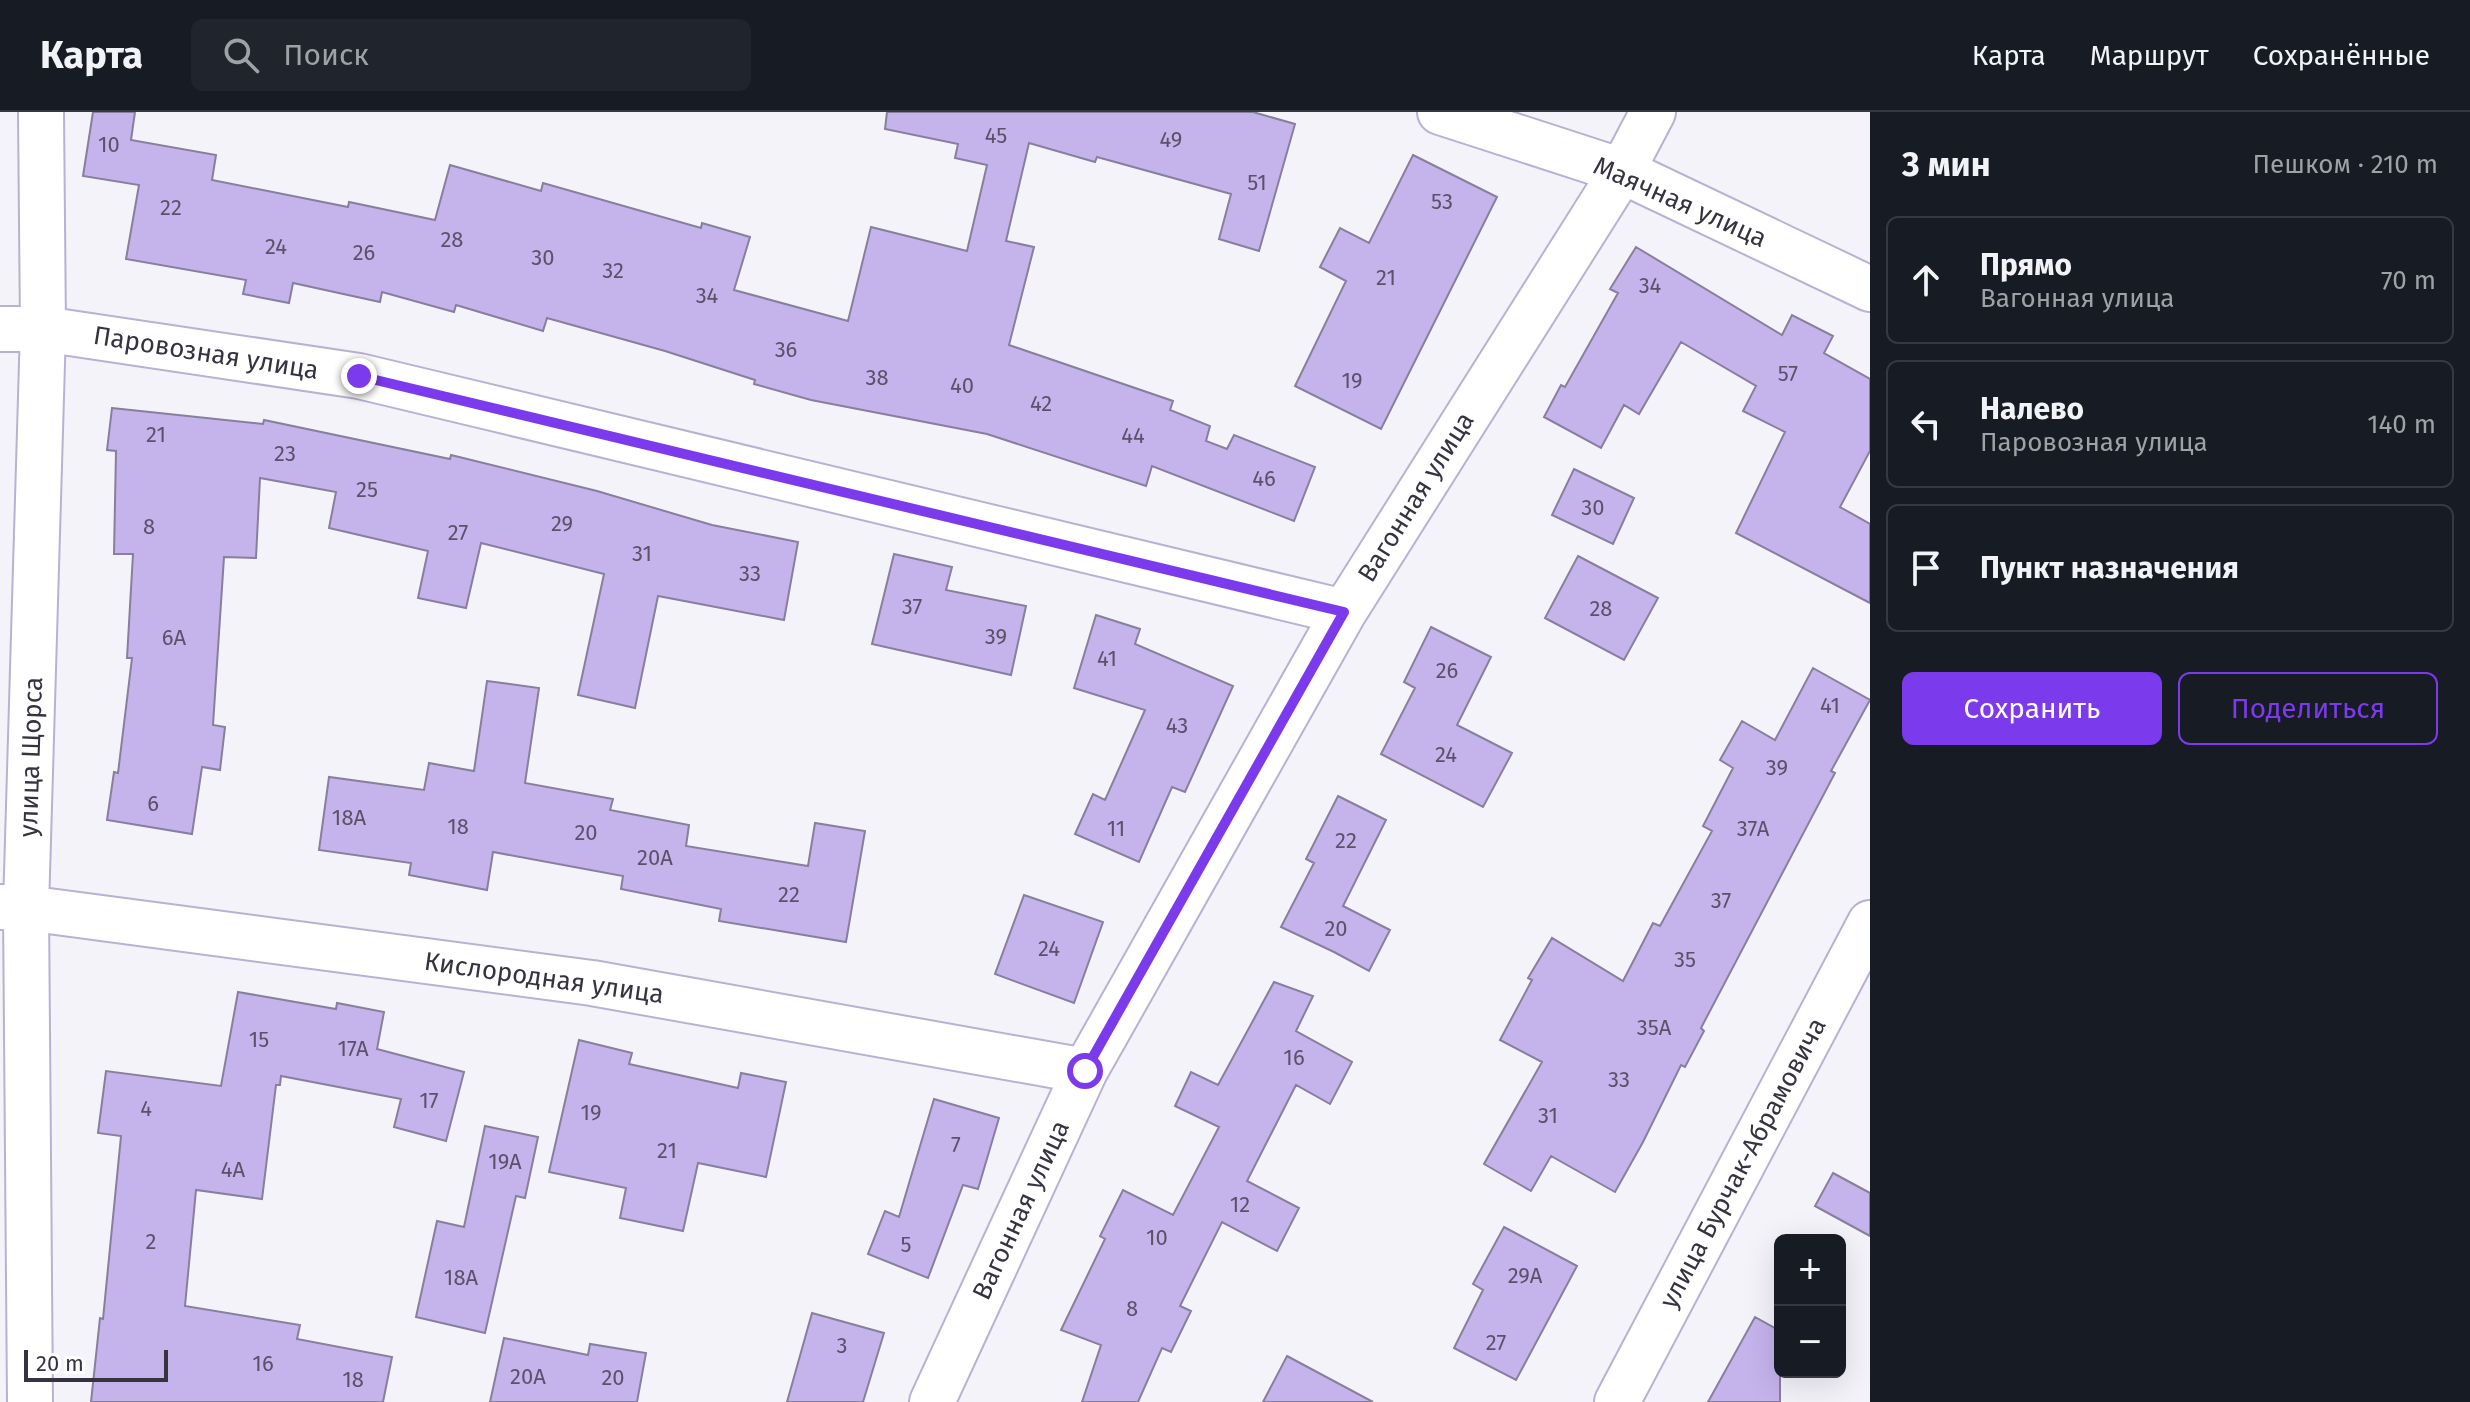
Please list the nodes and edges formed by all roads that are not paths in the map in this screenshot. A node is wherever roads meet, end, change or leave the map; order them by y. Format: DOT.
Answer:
graph roads {
  1 [pos="41,112"];
  2 [pos="1440,112"];
  3 [pos="1653,112"];
  4 [pos="1622,171"];
  5 [pos="1870,289"];
  6 [pos="0,329"];
  7 [pos="43,329"];
  8 [pos="1344,612"];
  9 [pos="13,908"];
  10 [pos="1870,923"];
  11 [pos="1085,1071"];
  12 [pos="30,1402"];
  13 [pos="932,1402"];
  14 [pos="1617,1402"];
  1 -- 7 [label="street, улица Щорса"];
  2 -- 4 [label="street, Маячная улица"];
  3 -- 4 [label="street, Вагонная улица"];
  4 -- 5 [label="street, Маячная улица"];
  4 -- 8 [label="street, Вагонная улица"];
  6 -- 7 [label="street, Паровозная улица"];
  7 -- 8 [label="street, Паровозная улица"];
  7 -- 9 [label="street, улица Щорса"];
  8 -- 11 [label="street, Вагонная улица"];
  9 -- 11 [label="street, Кислородная улица"];
  9 -- 12 [label="street, улица Щорса"];
  10 -- 14 [label="street, улица Бурчак-Абрамовича"];
  11 -- 13 [label="street, Вагонная улица"];
}
